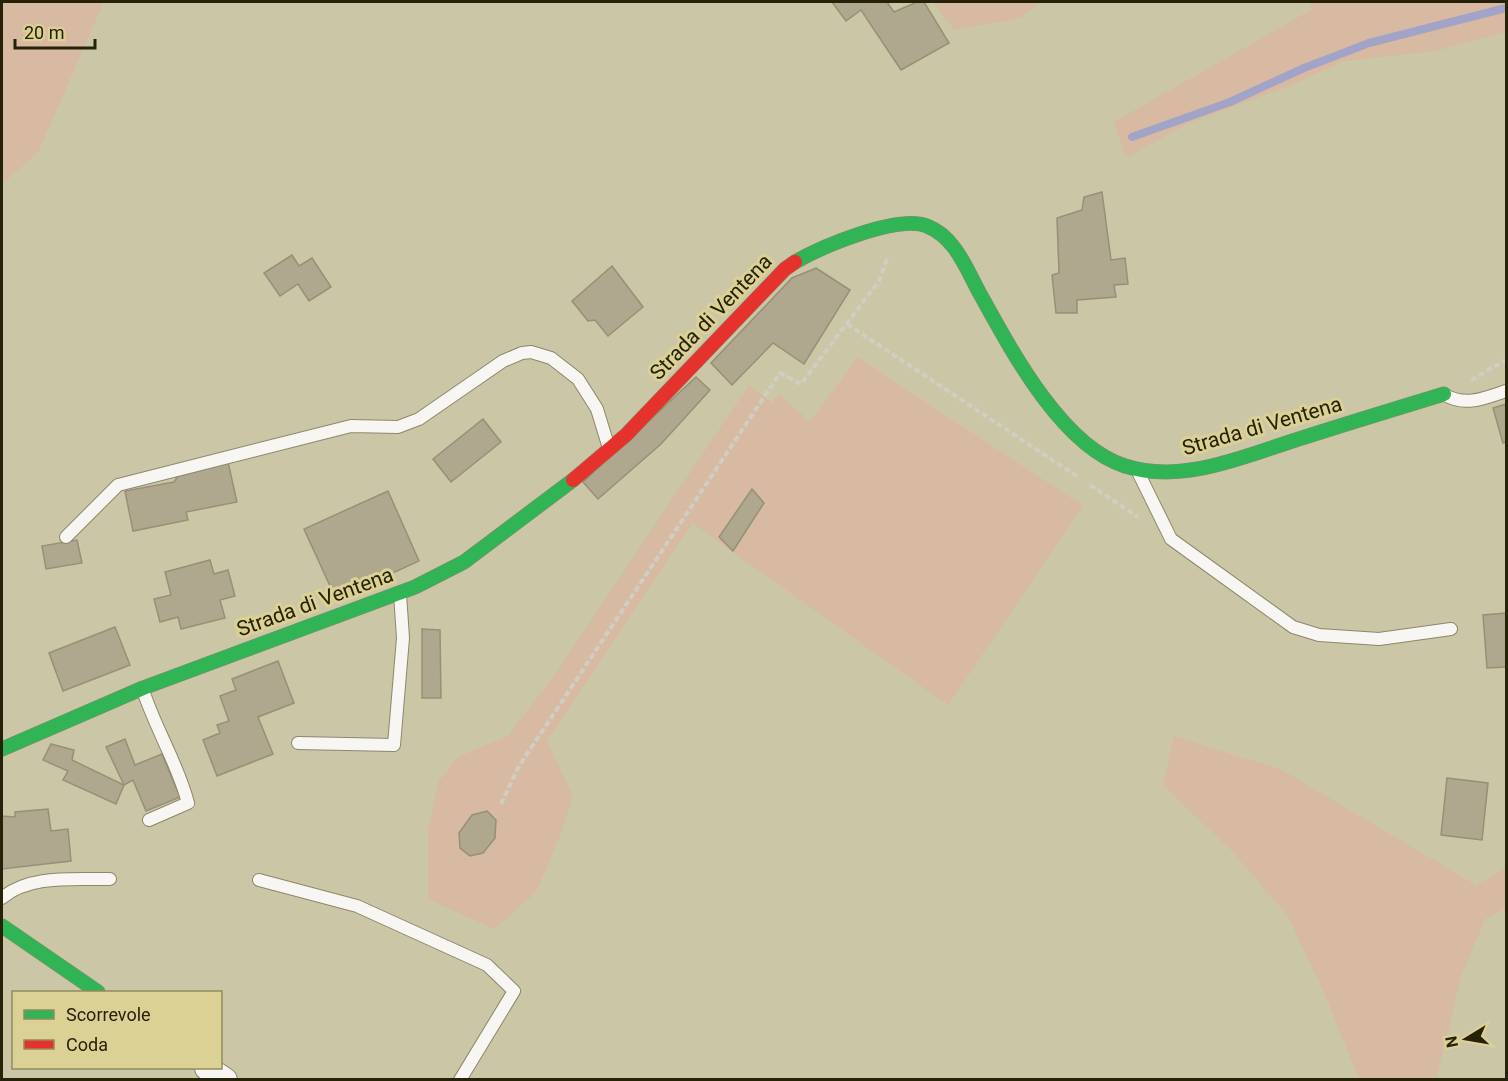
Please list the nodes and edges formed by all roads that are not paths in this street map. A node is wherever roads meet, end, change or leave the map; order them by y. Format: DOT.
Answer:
graph roads {
  1 [pos="1506,391"];
  2 [pos="1444,394"];
  3 [pos="609,449"];
  4 [pos="1137,470"];
  5 [pos="66,537"];
  6 [pos="400,592"];
  7 [pos="1451,629"];
  8 [pos="143,688"];
  9 [pos="298,743"];
  10 [pos="2,748"];
  11 [pos="149,820"];
  12 [pos="110,879"];
  13 [pos="259,880"];
  14 [pos="2,898"];
  15 [pos="2,926"];
  16 [pos="95,991"];
  17 [pos="208,1069"];
  18 [pos="225,1080"];
  19 [pos="460,1080"];
  1 -- 2 [label="lane"];
  2 -- 4 [label="street, Strada di Ventena"];
  3 -- 4 [label="street, Strada di Ventena"];
  3 -- 5 [label="lane"];
  3 -- 6 [label="street, Strada di Ventena"];
  4 -- 7 [label="lane"];
  6 -- 8 [label="street, Strada di Ventena"];
  6 -- 9 [label="lane"];
  8 -- 10 [label="street, Strada di Ventena"];
  8 -- 11 [label="lane"];
  12 -- 14 [label="lane"];
  13 -- 19 [label="lane"];
  15 -- 16 [label="street"];
  17 -- 18 [label="street"];
}
